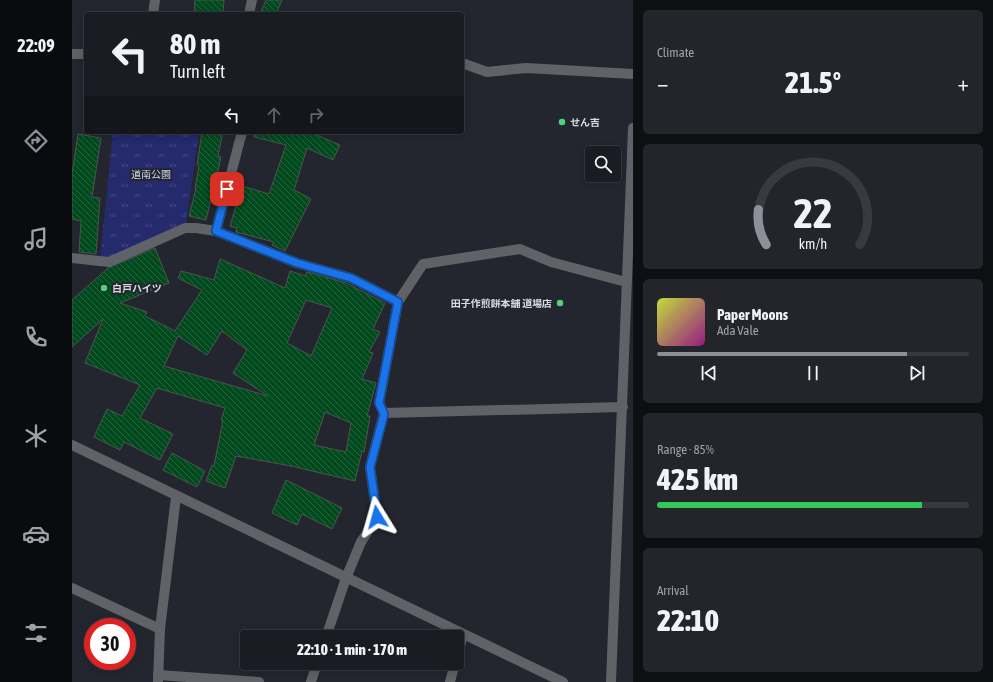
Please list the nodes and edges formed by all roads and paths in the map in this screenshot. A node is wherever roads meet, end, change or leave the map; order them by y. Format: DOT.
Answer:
graph roads {
  1 [pos="154,0"];
  2 [pos="252,0"];
  3 [pos="152,12"];
  4 [pos="249,12"];
  5 [pos="72,54"];
  6 [pos="84,54"];
  7 [pos="464,64"];
  8 [pos="633,74"];
  9 [pos="633,128"];
  10 [pos="241,134"];
  11 [pos="216,231"];
  12 [pos="72,258"];
  13 [pos="626,282"];
  14 [pos="398,302"];
  15 [pos="623,407"];
  16 [pos="384,414"];
  17 [pos="72,445"];
  18 [pos="176,497"];
  19 [pos="346,578"];
  20 [pos="72,588"];
  21 [pos="160,629"];
  22 [pos="328,630"];
  23 [pos="455,630"];
  24 [pos="464,634"];
  25 [pos="315,670"];
  26 [pos="453,670"];
  27 [pos="158,678"];
  28 [pos="259,682"];
  29 [pos="311,682"];
  30 [pos="450,682"];
  31 [pos="563,682"];
  32 [pos="611,682"];
  1 -- 3 [label="street"];
  2 -- 4 [label="street"];
  5 -- 6 [label="street"];
  7 -- 8 [label="street"];
  9 -- 13 [label="street"];
  10 -- 11 [label="street"];
  11 -- 12 [label="street"];
  11 -- 14 [label="street"];
  13 -- 14 [label="street"];
  13 -- 15 [label="street"];
  14 -- 16 [label="street"];
  15 -- 16 [label="street"];
  15 -- 32 [label="street"];
  16 -- 19 [label="street"];
  17 -- 18 [label="street"];
  18 -- 19 [label="street"];
  18 -- 21 [label="street"];
  19 -- 22 [label="street"];
  19 -- 23 [label="street"];
  20 -- 21 [label="street"];
  21 -- 27 [label="street"];
  24 -- 31 [label="street"];
  25 -- 29 [label="street"];
  26 -- 30 [label="street"];
  27 -- 28 [label="street"];
}
